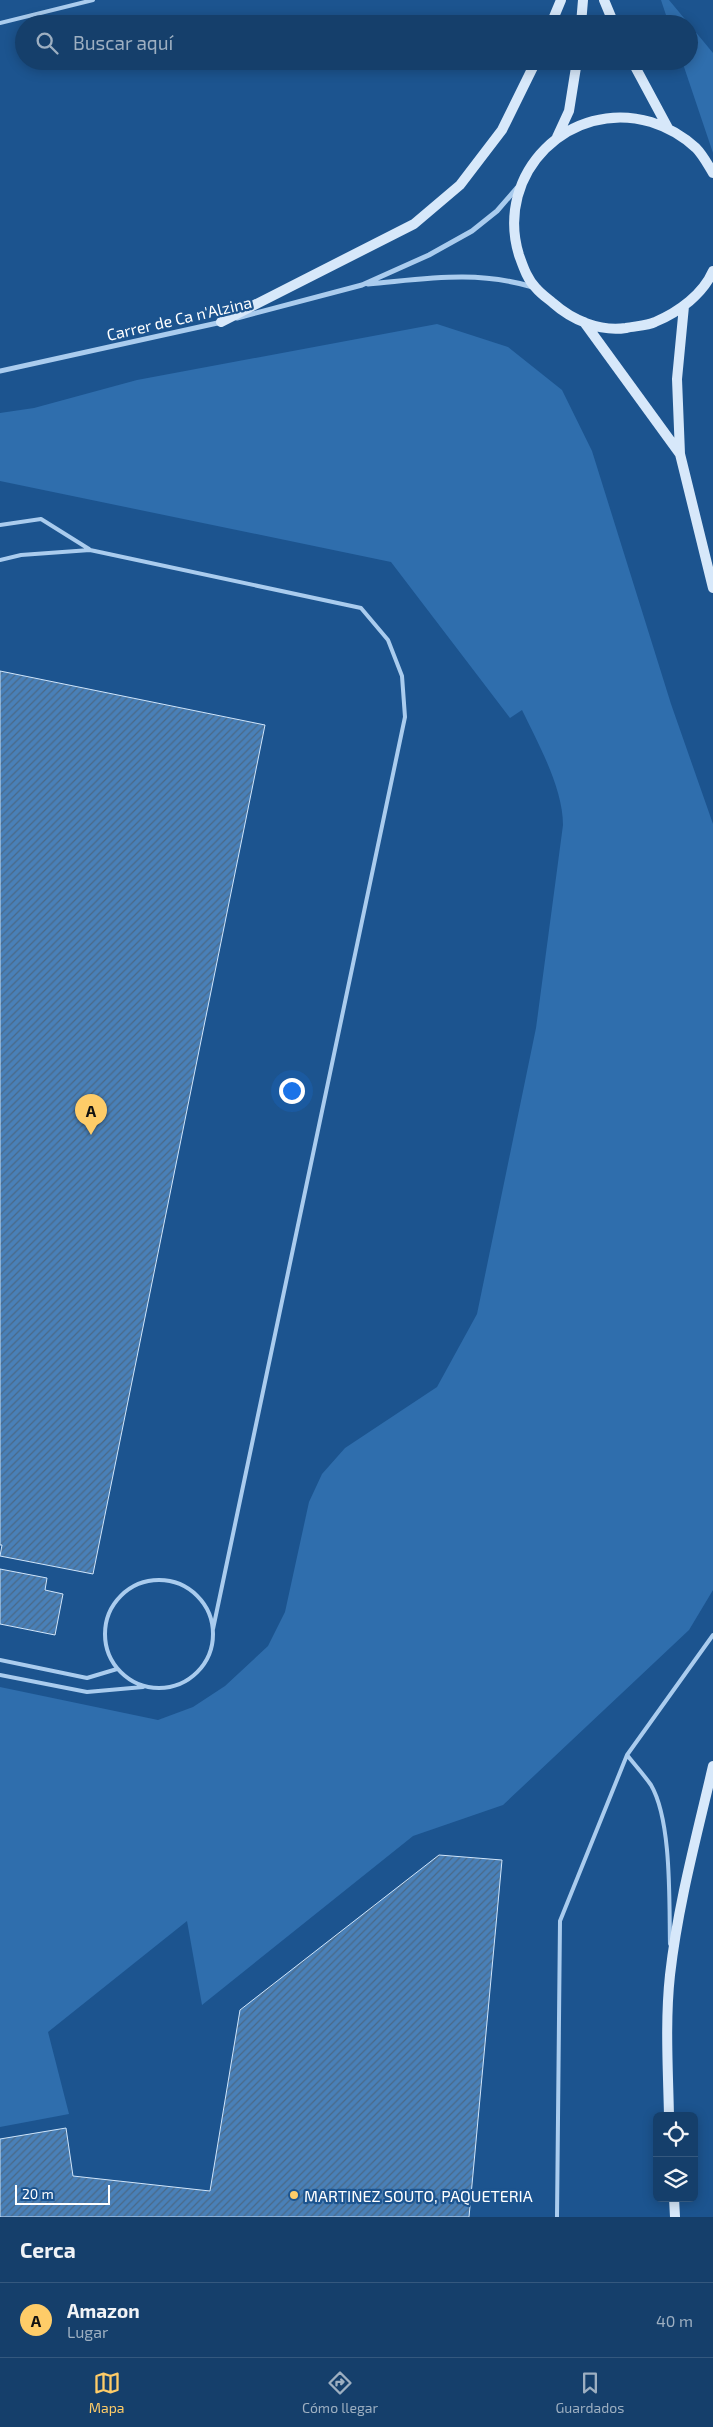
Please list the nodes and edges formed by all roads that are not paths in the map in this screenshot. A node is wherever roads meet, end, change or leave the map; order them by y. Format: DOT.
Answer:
graph roads {
  1 [pos="93,0"];
  2 [pos="561,0"];
  3 [pos="583,0"];
  4 [pos="604,0"];
  5 [pos="30,15"];
  6 [pos="555,15"];
  7 [pos="582,15"];
  8 [pos="610,15"];
  9 [pos="15,18"];
  10 [pos="0,22"];
  11 [pos="532,70"];
  12 [pos="576,70"];
  13 [pos="637,70"];
  14 [pos="668,128"];
  15 [pos="558,137"];
  16 [pos="713,173"];
  17 [pos="521,184"];
  18 [pos="713,270"];
  19 [pos="362,285"];
  20 [pos="535,287"];
  21 [pos="684,306"];
  22 [pos="221,322"];
  23 [pos="584,322"];
  24 [pos="0,371"];
  25 [pos="680,454"];
  26 [pos="0,525"];
  27 [pos="90,550"];
  28 [pos="0,560"];
  29 [pos="713,588"];
  30 [pos="213,1629"];
  31 [pos="713,1635"];
  32 [pos="0,1660"];
  33 [pos="117,1669"];
  34 [pos="0,1674"];
  35 [pos="146,1687"];
  36 [pos="627,1755"];
  37 [pos="713,1766"];
  38 [pos="670,1977"];
  39 [pos="669,2112"];
  40 [pos="674,2202"];
  41 [pos="557,2217"];
  42 [pos="676,2217"];
  1 -- 5 [label="lane"];
  2 -- 6 [label="main road"];
  3 -- 7 [label="main road"];
  4 -- 8 [label="main road"];
  9 -- 10 [label="lane"];
  11 -- 22 [label="main road"];
  12 -- 15 [label="main road"];
  13 -- 14 [label="main road"];
  14 -- 15 [label="main road"];
  14 -- 16 [label="main road"];
  15 -- 17 [label="main road"];
  17 -- 19 [label="street, Carrer de Ca n'Alzina"];
  17 -- 20 [label="main road"];
  18 -- 21 [label="main road"];
  19 -- 20 [label="street, Carrer de Ca n'Alzina"];
  19 -- 22 [label="street, Carrer de Ca n'Alzina"];
  20 -- 23 [label="main road"];
  21 -- 23 [label="main road"];
  21 -- 25 [label="main road"];
  22 -- 24 [label="street, Carrer de Ca n'Alzina"];
  23 -- 25 [label="main road"];
  25 -- 29 [label="main road"];
  26 -- 27 [label="lane"];
  27 -- 28 [label="lane"];
  27 -- 30 [label="lane"];
  30 -- 33 [label="lane"];
  30 -- 35 [label="lane"];
  31 -- 36 [label="lane"];
  32 -- 33 [label="lane"];
  33 -- 35 [label="lane"];
  34 -- 35 [label="lane"];
  36 -- 38 [label="lane"];
  36 -- 41 [label="lane"];
  37 -- 38 [label="main road"];
  38 -- 39 [label="main road"];
  40 -- 42 [label="main road"];
}
